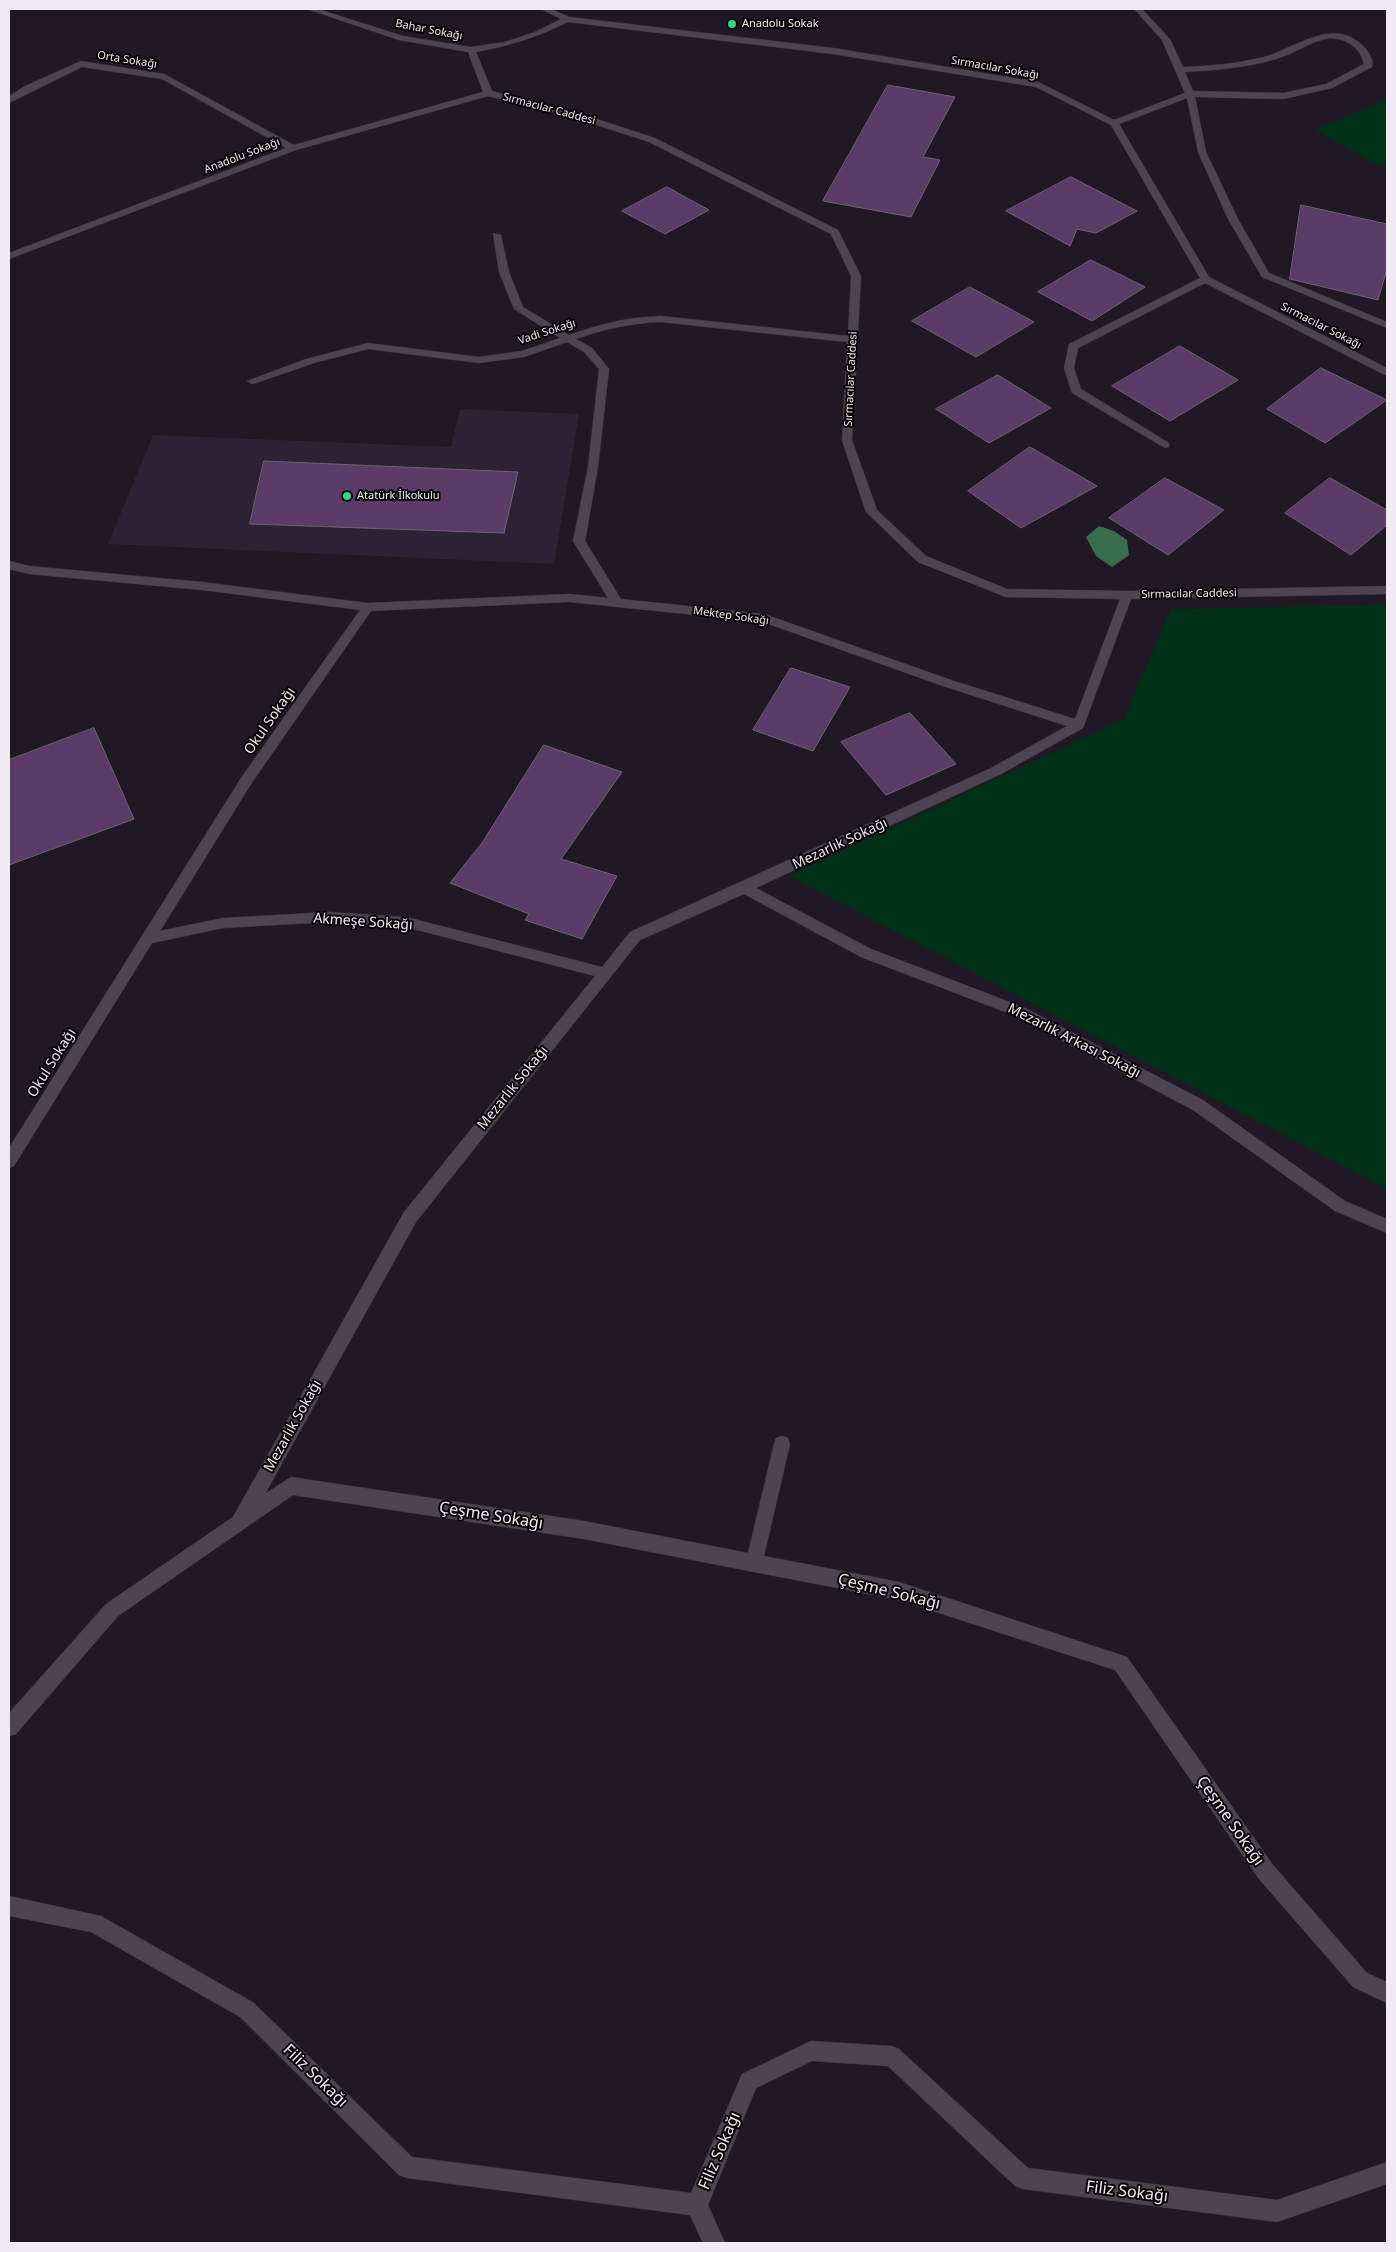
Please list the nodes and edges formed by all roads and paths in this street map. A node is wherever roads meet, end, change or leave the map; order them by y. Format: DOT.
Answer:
graph roads {
  1 [pos="311,9"];
  2 [pos="545,9"];
  3 [pos="1138,9"];
  4 [pos="567,19"];
  5 [pos="471,50"];
  6 [pos="1180,70"];
  7 [pos="488,93"];
  8 [pos="1190,94"];
  9 [pos="9,100"];
  10 [pos="1114,123"];
  11 [pos="293,148"];
  12 [pos="496,235"];
  13 [pos="9,256"];
  14 [pos="1206,279"];
  15 [pos="1387,325"];
  16 [pos="568,338"];
  17 [pos="853,340"];
  18 [pos="1387,372"];
  19 [pos="252,381"];
  20 [pos="1165,445"];
  21 [pos="9,565"];
  22 [pos="1387,590"];
  23 [pos="1127,595"];
  24 [pos="617,603"];
  25 [pos="368,607"];
  26 [pos="1079,725"];
  27 [pos="744,888"];
  28 [pos="148,939"];
  29 [pos="604,973"];
  30 [pos="9,1160"];
  31 [pos="1387,1226"];
  32 [pos="782,1444"];
  33 [pos="239,1523"];
  34 [pos="754,1563"];
  35 [pos="9,1727"];
  36 [pos="9,1906"];
  37 [pos="1387,1993"];
  38 [pos="1387,2174"];
  39 [pos="697,2204"];
  40 [pos="714,2243"];
  1 -- 5 [label="street, Bahar Sokağı"];
  2 -- 4 [label="street, Sırmacılar Sokağı"];
  3 -- 6 [label="street"];
  4 -- 5 [label="street"];
  4 -- 10 [label="street, Sırmacılar Sokağı"];
  5 -- 7 [label="street, Bahar Sokağı"];
  6 -- 8 [label="street"];
  6 -- 8 [label="street"];
  7 -- 11 [label="street, Anadolu Sokağı"];
  7 -- 17 [label="street, Sırmacılar Caddesi"];
  8 -- 10 [label="street"];
  8 -- 15 [label="street"];
  9 -- 11 [label="street, Orta Sokağı"];
  10 -- 14 [label="street"];
  11 -- 13 [label="street, Anadolu Sokağı"];
  12 -- 16 [label="street"];
  14 -- 18 [label="street, Sırmacılar Sokağı"];
  14 -- 20 [label="street"];
  16 -- 17 [label="street, Vadi Sokağı"];
  16 -- 19 [label="street, Vadi Sokağı"];
  16 -- 24 [label="street"];
  17 -- 23 [label="street, Sırmacılar Caddesi"];
  21 -- 25 [label="street"];
  22 -- 23 [label="street, Sırmacılar Caddesi"];
  23 -- 26 [label="street"];
  24 -- 25 [label="street, Mektep Sokağı"];
  24 -- 26 [label="street, Mektep Sokağı"];
  25 -- 28 [label="street, Okul Sokağı"];
  26 -- 27 [label="street, Mezarlık Sokağı"];
  27 -- 29 [label="street, Mezarlık Sokağı"];
  27 -- 31 [label="street, Mezarlık Arkası Sokağı"];
  28 -- 29 [label="street, Akmeşe Sokağı"];
  28 -- 30 [label="street, Okul Sokağı"];
  29 -- 33 [label="street, Mezarlık Sokağı"];
  32 -- 34 [label="street"];
  33 -- 34 [label="street, Çeşme Sokağı"];
  33 -- 35 [label="street, Mezarlık Sokağı"];
  34 -- 37 [label="street, Çeşme Sokağı"];
  36 -- 39 [label="street, Filiz Sokağı"];
  38 -- 39 [label="street, Filiz Sokağı"];
  39 -- 40 [label="street"];
}
